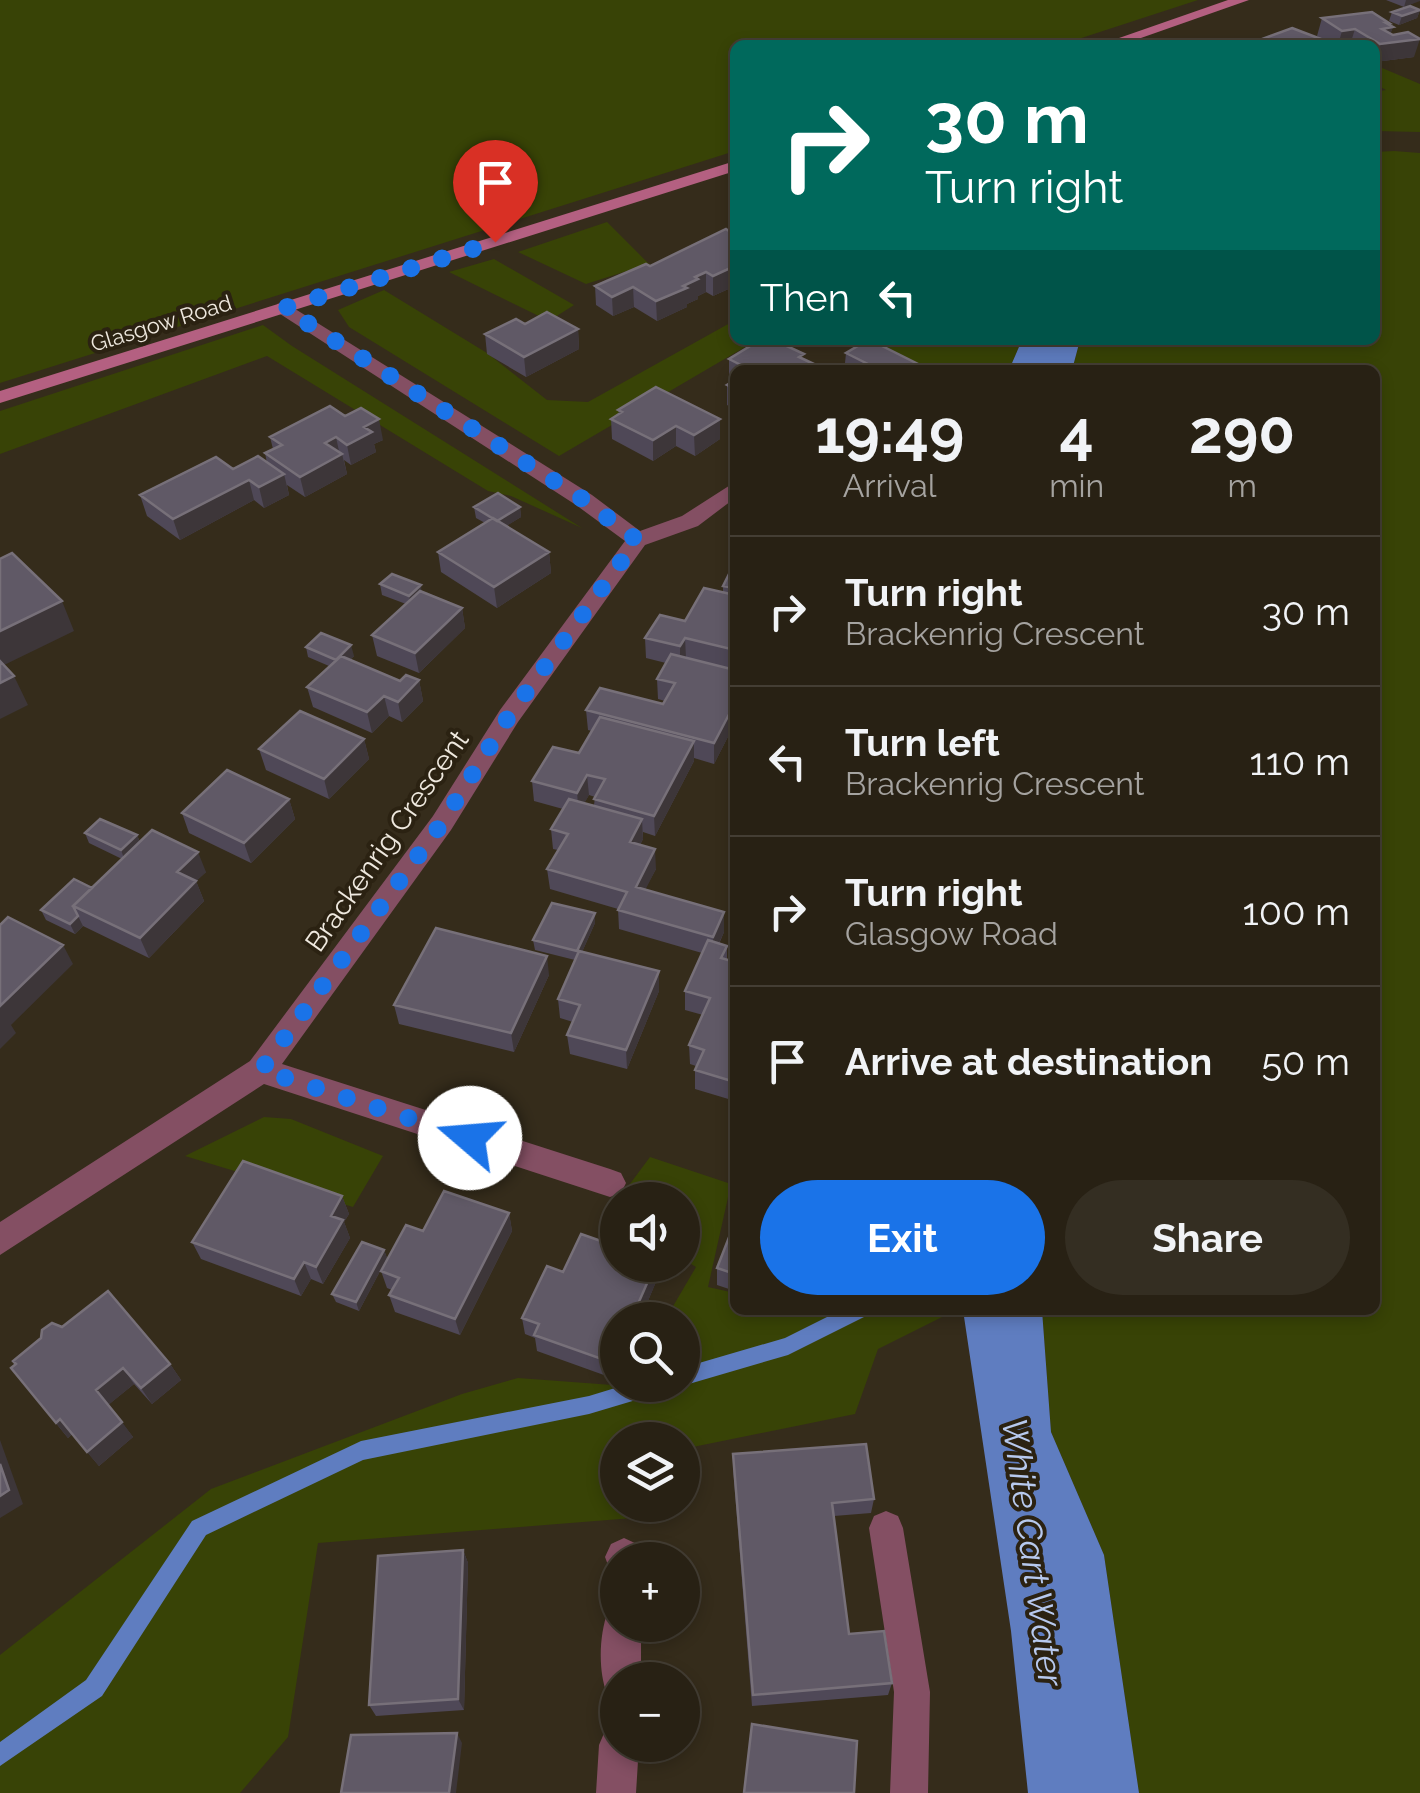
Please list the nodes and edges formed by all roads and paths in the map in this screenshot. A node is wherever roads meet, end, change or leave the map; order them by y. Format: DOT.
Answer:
graph roads {
  1 [pos="1242,0"];
  2 [pos="1121,40"];
  3 [pos="730,168"];
  4 [pos="284,308"];
  5 [pos="0,397"];
  6 [pos="730,492"];
  7 [pos="637,540"];
  8 [pos="261,1070"];
  9 [pos="607,1182"];
  10 [pos="0,1240"];
  11 [pos="886,1528"];
  12 [pos="618,1762"];
  13 [pos="616,1793"];
  14 [pos="909,1793"];
  1 -- 2 [label="main road"];
  3 -- 4 [label="main road, Glasgow Road"];
  4 -- 5 [label="main road, Glasgow Road"];
  4 -- 7 [label="street"];
  6 -- 7 [label="street"];
  7 -- 8 [label="street, Brackenrig Crescent"];
  8 -- 9 [label="street"];
  8 -- 10 [label="street, Brackenrig Crescent"];
  11 -- 14 [label="lane"];
  12 -- 13 [label="street"];
}
